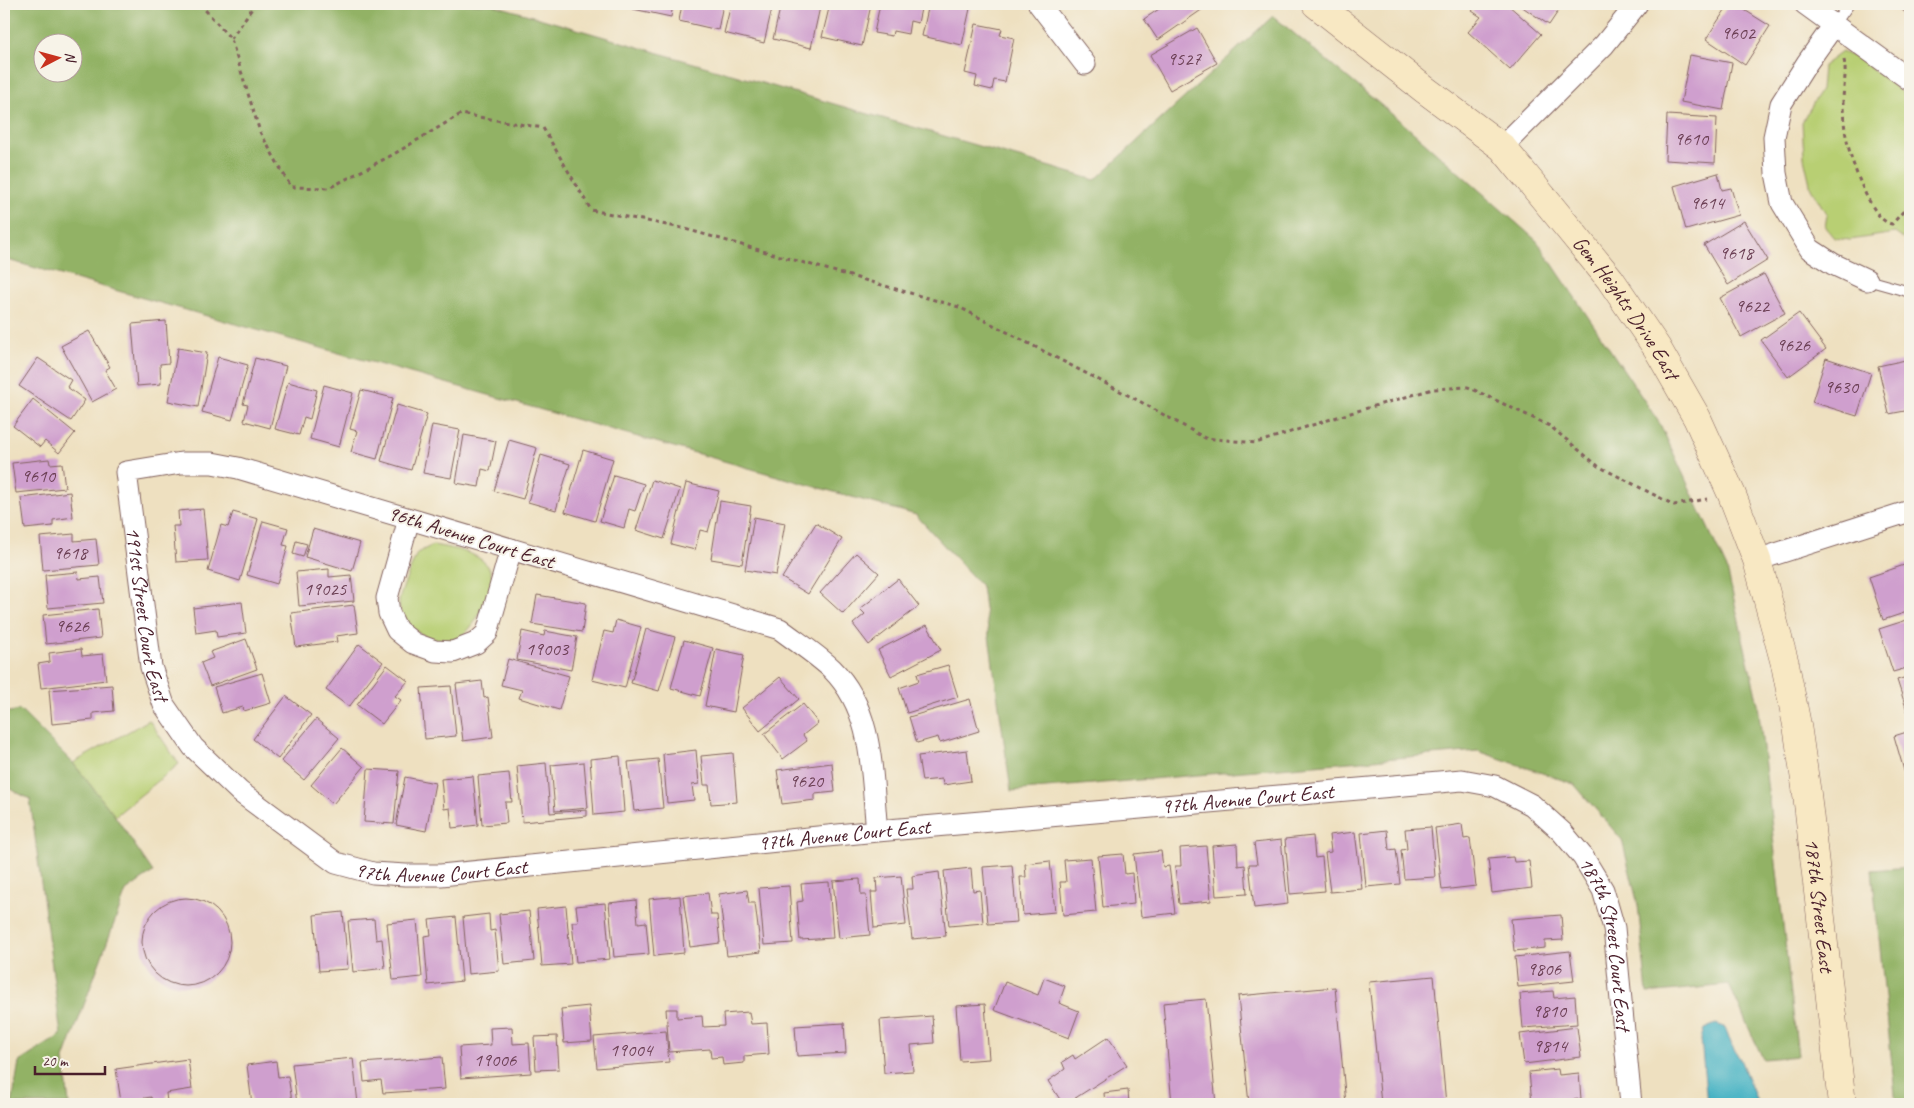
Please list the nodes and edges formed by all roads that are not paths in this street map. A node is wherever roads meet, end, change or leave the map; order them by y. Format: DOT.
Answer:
graph roads {
  1 [pos="1040,4"];
  2 [pos="1316,4"];
  3 [pos="1637,4"];
  4 [pos="1805,4"];
  5 [pos="1849,4"];
  6 [pos="1837,27"];
  7 [pos="1085,64"];
  8 [pos="1910,80"];
  9 [pos="1502,147"];
  10 [pos="1866,280"];
  11 [pos="1910,292"];
  12 [pos="126,472"];
  13 [pos="1910,511"];
  14 [pos="409,519"];
  15 [pos="512,549"];
  16 [pos="1757,560"];
  17 [pos="1794,707"];
  18 [pos="193,747"];
  19 [pos="1532,806"];
  20 [pos="877,831"];
  21 [pos="1631,1104"];
  22 [pos="1842,1104"];
  1 -- 7 [label="street"];
  2 -- 9 [label="street, Gem Heights Drive East"];
  3 -- 9 [label="street"];
  4 -- 6 [label="street"];
  5 -- 6 [label="lane"];
  6 -- 8 [label="street"];
  6 -- 10 [label="street"];
  9 -- 16 [label="street, Gem Heights Drive East"];
  10 -- 11 [label="lane"];
  12 -- 14 [label="street, 96th Avenue Court East"];
  12 -- 18 [label="street, 191st Street Court East"];
  13 -- 16 [label="street"];
  14 -- 15 [label="street, 96th Avenue Court East"];
  14 -- 15 [label="street"];
  15 -- 20 [label="street, 96th Avenue Court East"];
  16 -- 17 [label="street, Gem Heights Drive East"];
  17 -- 22 [label="street, 187th Street East"];
  18 -- 20 [label="street, 97th Avenue Court East"];
  19 -- 20 [label="street, 97th Avenue Court East"];
  19 -- 21 [label="street, 187th Street Court East"];
}
